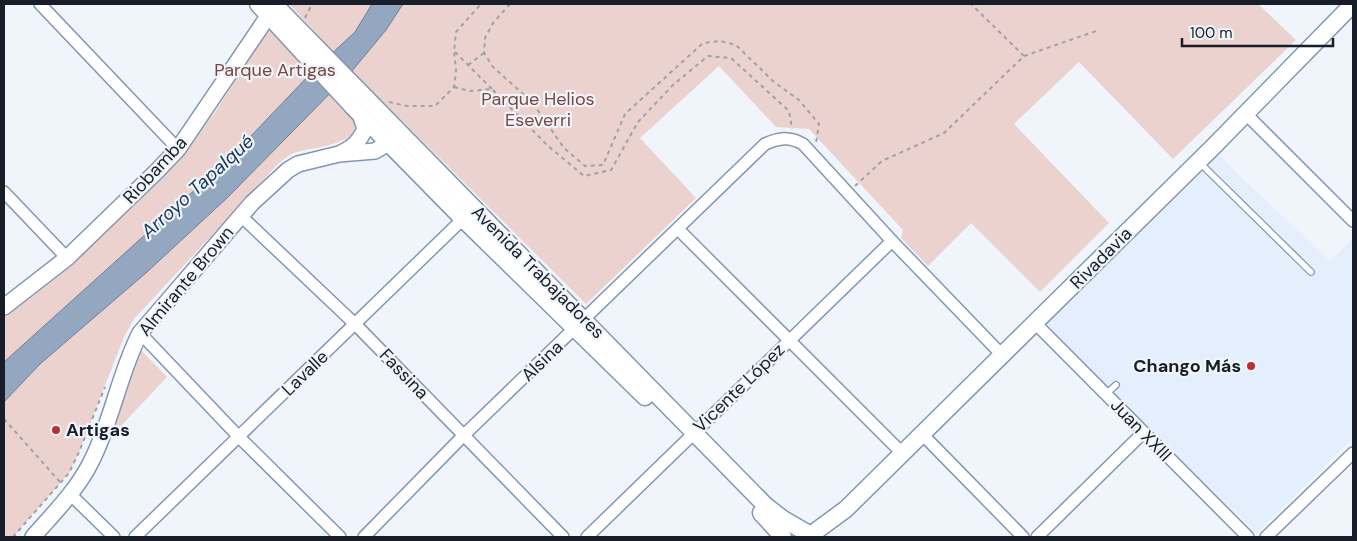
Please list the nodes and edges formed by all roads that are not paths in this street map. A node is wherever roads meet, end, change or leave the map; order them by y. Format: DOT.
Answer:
graph roads {
  1 [pos="40,4"];
  2 [pos="1353,4"];
  3 [pos="269,7"];
  4 [pos="367,105"];
  5 [pos="1246,114"];
  6 [pos="396,138"];
  7 [pos="178,149"];
  8 [pos="339,154"];
  9 [pos="1199,161"];
  10 [pos="4,192"];
  11 [pos="469,213"];
  12 [pos="241,216"];
  13 [pos="1353,221"];
  14 [pos="1266,228"];
  15 [pos="678,229"];
  16 [pos="1260,234"];
  17 [pos="892,241"];
  18 [pos="67,258"];
  19 [pos="1311,272"];
  20 [pos="4,307"];
  21 [pos="1035,323"];
  22 [pos="581,324"];
  23 [pos="356,325"];
  24 [pos="140,333"];
  25 [pos="788,340"];
  26 [pos="1002,355"];
  27 [pos="1116,385"];
  28 [pos="1106,394"];
  29 [pos="1143,433"];
  30 [pos="922,434"];
  31 [pos="464,435"];
  32 [pos="690,435"];
  33 [pos="239,436"];
  34 [pos="902,453"];
  35 [pos="1353,453"];
  36 [pos="70,494"];
  37 [pos="812,536"];
  38 [pos="33,537"];
  39 [pos="114,537"];
  40 [pos="135,537"];
  41 [pos="340,537"];
  42 [pos="364,537"];
  43 [pos="563,537"];
  44 [pos="587,537"];
  45 [pos="783,537"];
  46 [pos="1023,537"];
  47 [pos="1037,537"];
  48 [pos="1248,537"];
  49 [pos="1266,537"];
  1 -- 7 [label="street"];
  2 -- 5 [label="main road, Rivadavia"];
  3 -- 4 [label="main road, Avenida Trabajadores"];
  3 -- 7 [label="street, Riobamba"];
  4 -- 6 [label="main road, Avenida Trabajadores"];
  4 -- 8 [label="street"];
  5 -- 9 [label="main road, Rivadavia"];
  5 -- 13 [label="street"];
  6 -- 8 [label="street, Almirante Brown"];
  6 -- 11 [label="main road, Avenida Trabajadores"];
  7 -- 18 [label="street, Riobamba"];
  8 -- 12 [label="street, Almirante Brown"];
  9 -- 14 [label="lane"];
  9 -- 21 [label="main road, Rivadavia"];
  10 -- 18 [label="street"];
  11 -- 22 [label="main road, Avenida Trabajadores"];
  11 -- 23 [label="street, Lavalle"];
  12 -- 23 [label="street, Fassina"];
  12 -- 24 [label="street, Almirante Brown"];
  14 -- 16 [label="lane"];
  14 -- 19 [label="lane"];
  15 -- 17 [label="street, Alsina"];
  15 -- 22 [label="street, Alsina"];
  15 -- 25 [label="street"];
  17 -- 25 [label="street, Vicente López"];
  17 -- 26 [label="street"];
  18 -- 20 [label="street, Riobamba"];
  21 -- 26 [label="main road, Rivadavia"];
  21 -- 28 [label="street, Juan XXIII"];
  22 -- 31 [label="street, Alsina"];
  22 -- 32 [label="main road, Avenida Trabajadores"];
  23 -- 31 [label="street, Fassina"];
  23 -- 33 [label="street, Lavalle"];
  24 -- 33 [label="street"];
  24 -- 36 [label="street, Almirante Brown"];
  25 -- 32 [label="street, Vicente López"];
  25 -- 34 [label="street"];
  26 -- 30 [label="main road, Rivadavia"];
  27 -- 28 [label="lane"];
  28 -- 29 [label="street, Juan XXIII"];
  29 -- 47 [label="street"];
  29 -- 48 [label="street, Juan XXIII"];
  30 -- 34 [label="main road, Rivadavia"];
  30 -- 46 [label="street"];
  31 -- 42 [label="street, Alsina"];
  31 -- 43 [label="street, Fassina"];
  32 -- 37 [label="main road, Avenida Trabajadores"];
  32 -- 44 [label="street, Vicente López"];
  32 -- 45 [label="main road, Avenida Trabajadores"];
  33 -- 40 [label="street, Lavalle"];
  33 -- 41 [label="street"];
  34 -- 37 [label="main road, Rivadavia"];
  35 -- 49 [label="street"];
  36 -- 38 [label="street, Almirante Brown"];
  36 -- 39 [label="street"];
}
